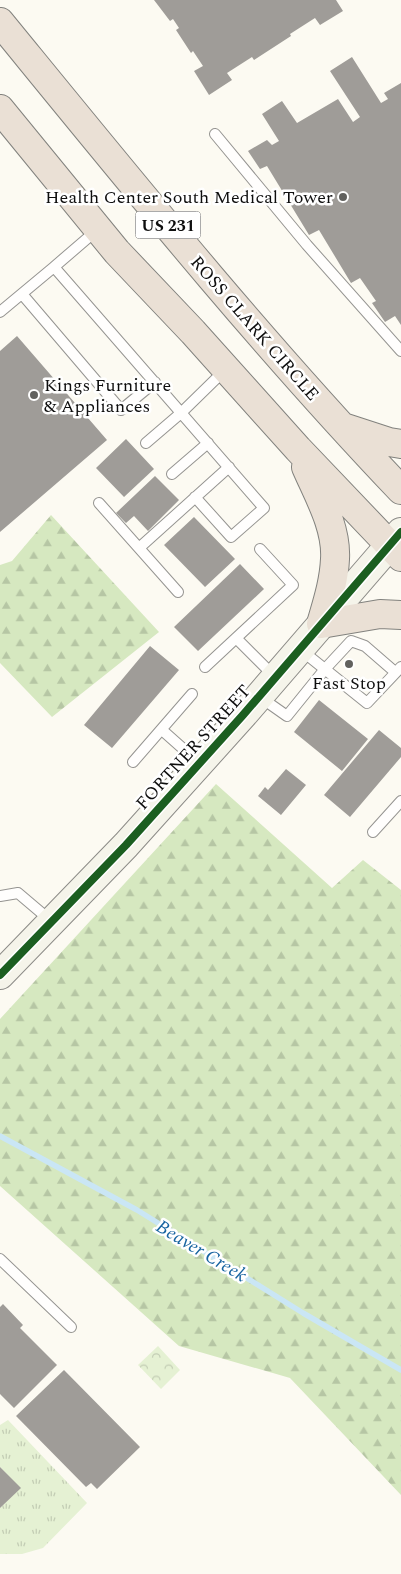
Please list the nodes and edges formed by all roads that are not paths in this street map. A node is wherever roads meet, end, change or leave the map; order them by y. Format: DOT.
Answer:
graph roads {
  1 [pos="0,22"];
  2 [pos="0,109"];
  3 [pos="215,134"];
  4 [pos="98,230"];
  5 [pos="54,267"];
  6 [pos="22,294"];
  7 [pos="0,312"];
  8 [pos="401,351"];
  9 [pos="226,370"];
  10 [pos="155,382"];
  11 [pos="182,413"];
  12 [pos="340,426"];
  13 [pos="146,443"];
  14 [pos="208,443"];
  15 [pos="401,444"];
  16 [pos="298,449"];
  17 [pos="229,467"];
  18 [pos="172,474"];
  19 [pos="401,490"];
  20 [pos="194,498"];
  21 [pos="99,503"];
  22 [pos="397,545"];
  23 [pos="139,548"];
  24 [pos="260,549"];
  25 [pos="178,592"];
  26 [pos="401,615"];
  27 [pos="321,624"];
  28 [pos="236,638"];
  29 [pos="300,649"];
  30 [pos="205,667"];
  31 [pos="325,669"];
  32 [pos="398,669"];
  33 [pos="267,687"];
  34 [pos="192,694"];
  35 [pos="162,730"];
  36 [pos="133,762"];
  37 [pos="200,763"];
  38 [pos="401,801"];
  39 [pos="374,832"];
  40 [pos="0,896"];
  41 [pos="52,922"];
  42 [pos="0,975"];
  43 [pos="0,1259"];
  44 [pos="71,1327"];
  1 -- 12 [label="highway, ROSS CLARK CIRCLE / US 231"];
  2 -- 4 [label="highway, US 231"];
  3 -- 8 [label="lane"];
  4 -- 5 [label="lane"];
  4 -- 9 [label="highway, US 231"];
  5 -- 6 [label="lane"];
  5 -- 10 [label="lane"];
  6 -- 7 [label="lane"];
  6 -- 10 [label="lane"];
  9 -- 11 [label="lane"];
  9 -- 16 [label="highway, US 231"];
  10 -- 11 [label="lane"];
  11 -- 13 [label="lane"];
  11 -- 14 [label="lane"];
  12 -- 15 [label="highway"];
  12 -- 19 [label="highway, ROSS CLARK CIRCLE / US 231"];
  14 -- 17 [label="lane"];
  14 -- 18 [label="lane"];
  16 -- 22 [label="highway, US 231"];
  16 -- 27 [label="highway"];
  17 -- 20 [label="lane"];
  17 -- 20 [label="lane"];
  20 -- 23 [label="lane"];
  21 -- 23 [label="lane"];
  22 -- 27 [label="street, FORTNER STREET"];
  23 -- 25 [label="lane"];
  24 -- 28 [label="lane"];
  26 -- 27 [label="highway"];
  27 -- 29 [label="street, FORTNER STREET"];
  28 -- 30 [label="lane"];
  28 -- 33 [label="lane"];
  29 -- 31 [label="lane"];
  29 -- 33 [label="street, FORTNER STREET"];
  31 -- 32 [label="lane"];
  31 -- 32 [label="lane"];
  31 -- 33 [label="lane"];
  33 -- 37 [label="street, FORTNER STREET"];
  34 -- 35 [label="lane"];
  35 -- 36 [label="lane"];
  35 -- 37 [label="lane"];
  37 -- 41 [label="street, FORTNER STREET"];
  38 -- 39 [label="lane"];
  40 -- 41 [label="lane"];
  41 -- 42 [label="street, FORTNER STREET"];
  43 -- 44 [label="lane"];
}
